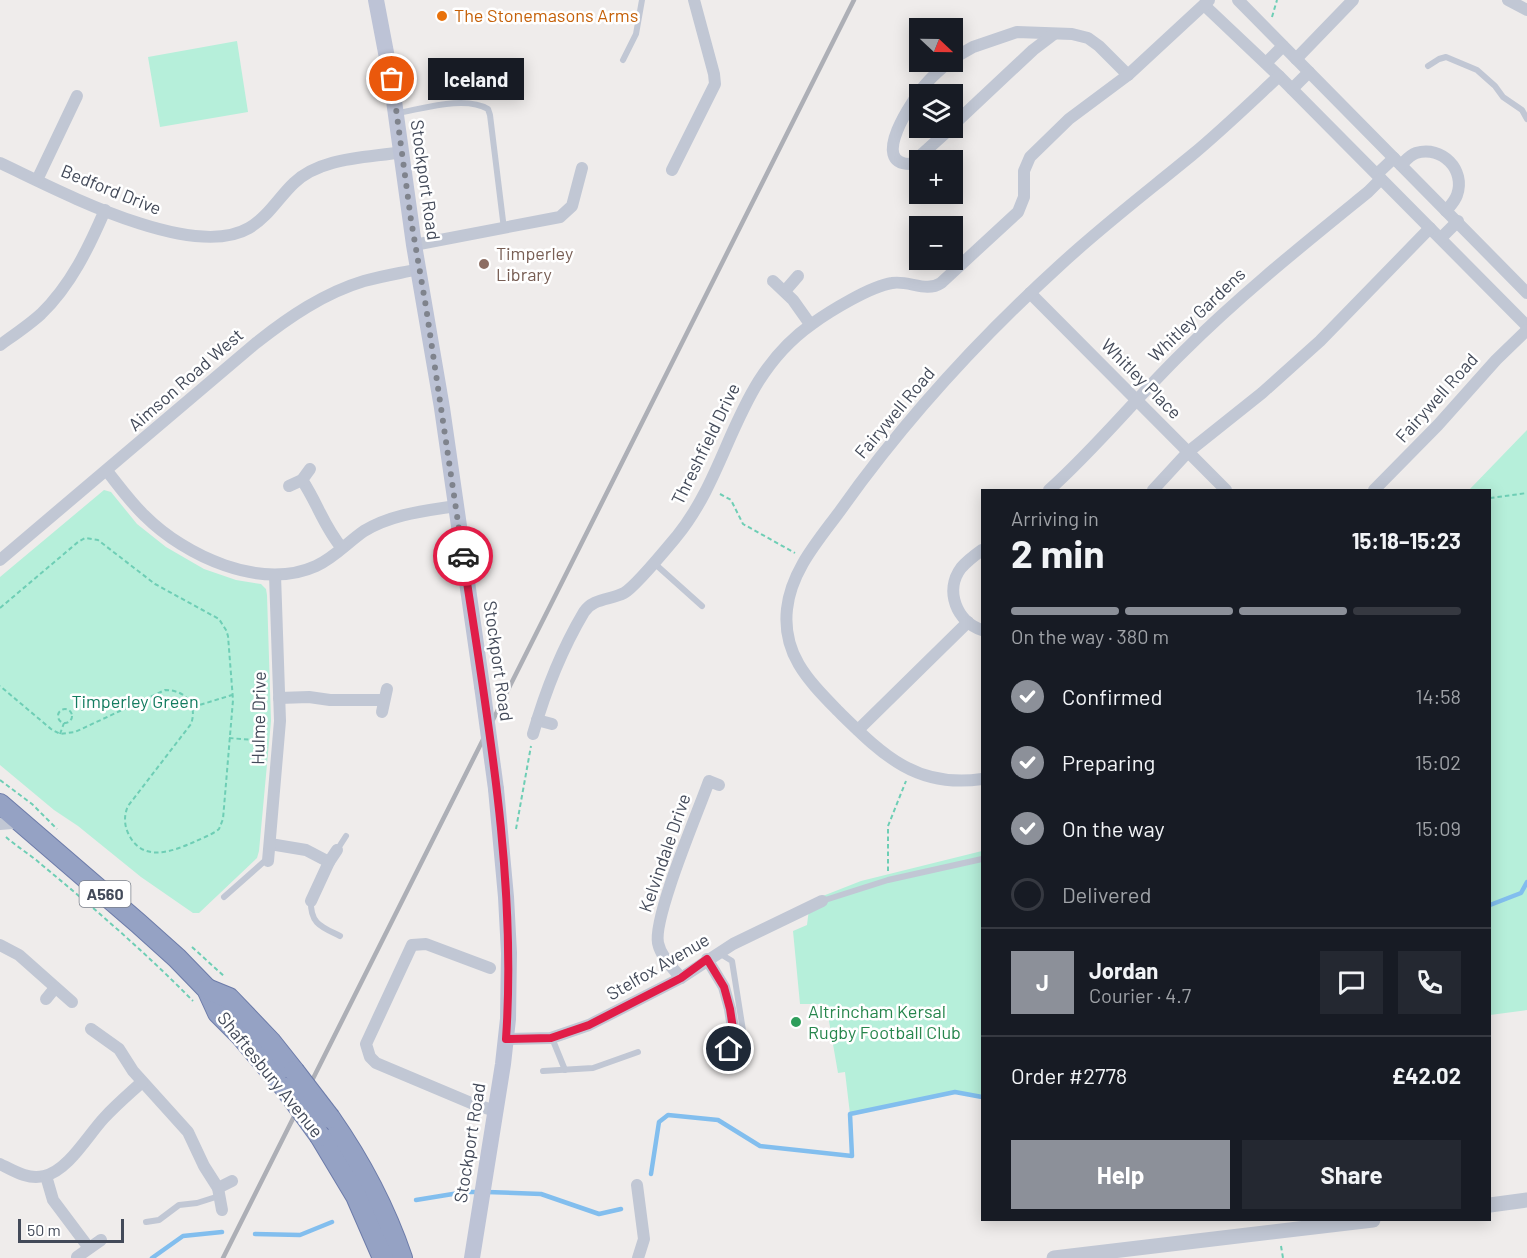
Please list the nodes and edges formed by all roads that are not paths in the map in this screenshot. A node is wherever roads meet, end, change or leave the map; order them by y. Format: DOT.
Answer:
graph roads {
  1 [pos="376,0"];
  2 [pos="642,0"];
  3 [pos="694,0"];
  4 [pos="1238,0"];
  5 [pos="1353,0"];
  6 [pos="1508,0"];
  7 [pos="1207,2"];
  8 [pos="1527,10"];
  9 [pos="1054,34"];
  10 [pos="1283,46"];
  11 [pos="963,53"];
  12 [pos="1296,59"];
  13 [pos="623,60"];
  14 [pos="1266,63"];
  15 [pos="1428,66"];
  16 [pos="939,72"];
  17 [pos="1309,72"];
  18 [pos="1128,75"];
  19 [pos="1279,76"];
  20 [pos="926,84"];
  21 [pos="1292,89"];
  22 [pos="77,96"];
  23 [pos="1527,104"];
  24 [pos="909,108"];
  25 [pos="1522,110"];
  26 [pos="396,113"];
  27 [pos="963,117"];
  28 [pos="1527,119"];
  29 [pos="940,138"];
  30 [pos="402,152"];
  31 [pos="1398,161"];
  32 [pos="0,163"];
  33 [pos="582,168"];
  34 [pos="672,170"];
  35 [pos="1379,176"];
  36 [pos="37,180"];
  37 [pos="105,210"];
  38 [pos="1446,211"];
  39 [pos="1458,221"];
  40 [pos="1430,228"];
  41 [pos="504,229"];
  42 [pos="1441,238"];
  43 [pos="414,244"];
  44 [pos="419,269"];
  45 [pos="798,276"];
  46 [pos="773,281"];
  47 [pos="785,291"];
  48 [pos="1030,293"];
  49 [pos="1527,293"];
  50 [pos="810,324"];
  51 [pos="1527,328"];
  52 [pos="0,345"];
  53 [pos="1137,400"];
  54 [pos="1188,452"];
  55 [pos="310,469"];
  56 [pos="107,471"];
  57 [pos="302,480"];
  58 [pos="289,486"];
  59 [pos="1050,489"];
  60 [pos="1154,489"];
  61 [pos="1225,489"];
  62 [pos="1375,489"];
  63 [pos="456,506"];
  64 [pos="342,548"];
  65 [pos="981,551"];
  66 [pos="0,560"];
  67 [pos="654,563"];
  68 [pos="275,575"];
  69 [pos="702,606"];
  70 [pos="968,622"];
  71 [pos="981,629"];
  72 [pos="279,698"];
  73 [pos="384,701"];
  74 [pos="537,720"];
  75 [pos="552,724"];
  76 [pos="858,730"];
  77 [pos="533,734"];
  78 [pos="981,779"];
  79 [pos="720,785"];
  80 [pos="0,804"];
  81 [pos="9,822"];
  82 [pos="346,836"];
  83 [pos="270,844"];
  84 [pos="337,850"];
  85 [pos="268,859"];
  86 [pos="981,859"];
  87 [pos="329,862"];
  88 [pos="224,897"];
  89 [pos="311,901"];
  90 [pos="822,901"];
  91 [pos="340,936"];
  92 [pos="0,945"];
  93 [pos="719,952"];
  94 [pos="707,959"];
  95 [pos="490,968"];
  96 [pos="681,978"];
  97 [pos="56,988"];
  98 [pos="46,999"];
  99 [pos="72,1002"];
  100 [pos="91,1029"];
  101 [pos="551,1038"];
  102 [pos="506,1039"];
  103 [pos="729,1049"];
  104 [pos="638,1052"];
  105 [pos="747,1056"];
  106 [pos="565,1070"];
  107 [pos="543,1071"];
  108 [pos="290,1079"];
  109 [pos="142,1082"];
  110 [pos="495,1111"];
  111 [pos="0,1164"];
  112 [pos="46,1176"];
  113 [pos="232,1181"];
  114 [pos="637,1185"];
  115 [pos="219,1192"];
  116 [pos="1527,1200"];
  117 [pos="1491,1205"];
  118 [pos="222,1210"];
  119 [pos="1364,1221"];
  120 [pos="146,1222"];
  121 [pos="101,1240"];
  122 [pos="89,1248"];
  123 [pos="77,1257"];
  124 [pos="383,1258"];
  125 [pos="402,1258"];
  126 [pos="472,1258"];
  127 [pos="638,1258"];
  128 [pos="1053,1258"];
  1 -- 26 [label="main road, Stockport Road"];
  2 -- 13 [label="lane"];
  3 -- 34 [label="street"];
  4 -- 10 [label="street"];
  5 -- 12 [label="street"];
  6 -- 8 [label="street"];
  7 -- 14 [label="street"];
  7 -- 18 [label="street, Threshfield Drive"];
  9 -- 11 [label="street"];
  9 -- 18 [label="street"];
  9 -- 27 [label="street"];
  10 -- 12 [label="street"];
  10 -- 14 [label="street"];
  12 -- 17 [label="street"];
  14 -- 19 [label="street"];
  15 -- 25 [label="lane"];
  16 -- 20 [label="street"];
  17 -- 21 [label="street"];
  17 -- 31 [label="street"];
  18 -- 50 [label="street, Threshfield Drive"];
  19 -- 21 [label="street"];
  19 -- 48 [label="street, Fairywell Road"];
  21 -- 35 [label="street"];
  22 -- 36 [label="street"];
  23 -- 25 [label="lane"];
  24 -- 29 [label="street"];
  25 -- 28 [label="lane"];
  26 -- 30 [label="main road, Stockport Road"];
  26 -- 41 [label="lane"];
  30 -- 37 [label="street, Bedford Drive"];
  30 -- 43 [label="main road, Stockport Road"];
  31 -- 35 [label="street, Whitley Gardens"];
  31 -- 38 [label="street"];
  31 -- 38 [label="street, Whitley Gardens"];
  32 -- 36 [label="street, Bedford Drive"];
  33 -- 41 [label="street"];
  35 -- 40 [label="street"];
  35 -- 53 [label="street, Whitley Gardens"];
  36 -- 37 [label="street, Bedford Drive"];
  37 -- 52 [label="street"];
  38 -- 39 [label="street"];
  39 -- 42 [label="street"];
  39 -- 49 [label="street"];
  40 -- 42 [label="street"];
  40 -- 54 [label="street"];
  41 -- 43 [label="street"];
  42 -- 51 [label="street"];
  43 -- 44 [label="main road, Stockport Road"];
  44 -- 56 [label="street, Aimson Road West"];
  44 -- 63 [label="main road, Stockport Road"];
  45 -- 47 [label="street"];
  46 -- 47 [label="street"];
  47 -- 50 [label="street"];
  48 -- 53 [label="street, Whitley Place"];
  48 -- 76 [label="street, Fairywell Road"];
  50 -- 67 [label="street, Threshfield Drive"];
  51 -- 62 [label="street, Fairywell Road"];
  53 -- 54 [label="street, Whitley Place"];
  53 -- 59 [label="street, Whitley Gardens"];
  54 -- 60 [label="street"];
  54 -- 61 [label="street, Whitley Place"];
  55 -- 57 [label="street"];
  56 -- 66 [label="street, Aimson Road West"];
  56 -- 68 [label="street"];
  57 -- 58 [label="street"];
  57 -- 64 [label="street"];
  63 -- 64 [label="street"];
  63 -- 102 [label="main road, Stockport Road, bridge"];
  64 -- 68 [label="street"];
  65 -- 70 [label="street"];
  67 -- 69 [label="lane"];
  67 -- 74 [label="street, Threshfield Drive"];
  68 -- 72 [label="street, Hulme Drive"];
  70 -- 71 [label="street"];
  70 -- 76 [label="street"];
  72 -- 73 [label="street"];
  72 -- 83 [label="street, Hulme Drive"];
  74 -- 75 [label="street"];
  74 -- 77 [label="street, Threshfield Drive"];
  76 -- 78 [label="street, Fairywell Road"];
  79 -- 96 [label="street, Kelvindale Drive"];
  80 -- 81 [label="highway, Shaftesbury Avenue / A560"];
  81 -- 108 [label="highway, Shaftesbury Avenue / A560"];
  82 -- 84 [label="lane"];
  83 -- 85 [label="street, Hulme Drive"];
  83 -- 87 [label="street"];
  84 -- 87 [label="street"];
  85 -- 88 [label="lane"];
  86 -- 90 [label="lane"];
  87 -- 89 [label="street"];
  89 -- 91 [label="lane"];
  90 -- 93 [label="street, Stelfox Avenue"];
  92 -- 97 [label="street"];
  93 -- 94 [label="street, Stelfox Avenue"];
  93 -- 105 [label="lane"];
  94 -- 96 [label="street, Stelfox Avenue"];
  94 -- 103 [label="street"];
  95 -- 110 [label="street"];
  96 -- 101 [label="street, Stelfox Avenue"];
  97 -- 98 [label="street"];
  97 -- 99 [label="street"];
  100 -- 109 [label="street"];
  101 -- 102 [label="street, Stelfox Avenue"];
  101 -- 106 [label="lane"];
  102 -- 110 [label="main road, Stockport Road"];
  104 -- 106 [label="lane"];
  106 -- 107 [label="lane"];
  108 -- 124 [label="highway, Shaftesbury Avenue / A560, bridge"];
  108 -- 125 [label="highway, Shaftesbury Avenue / A560, bridge"];
  109 -- 112 [label="street"];
  109 -- 115 [label="street"];
  110 -- 126 [label="main road, Stockport Road"];
  111 -- 112 [label="street"];
  112 -- 122 [label="street"];
  113 -- 115 [label="street"];
  114 -- 127 [label="street"];
  115 -- 118 [label="street"];
  115 -- 120 [label="lane"];
  116 -- 117 [label="street"];
  119 -- 128 [label="street"];
  121 -- 122 [label="street"];
  122 -- 123 [label="street"];
}
